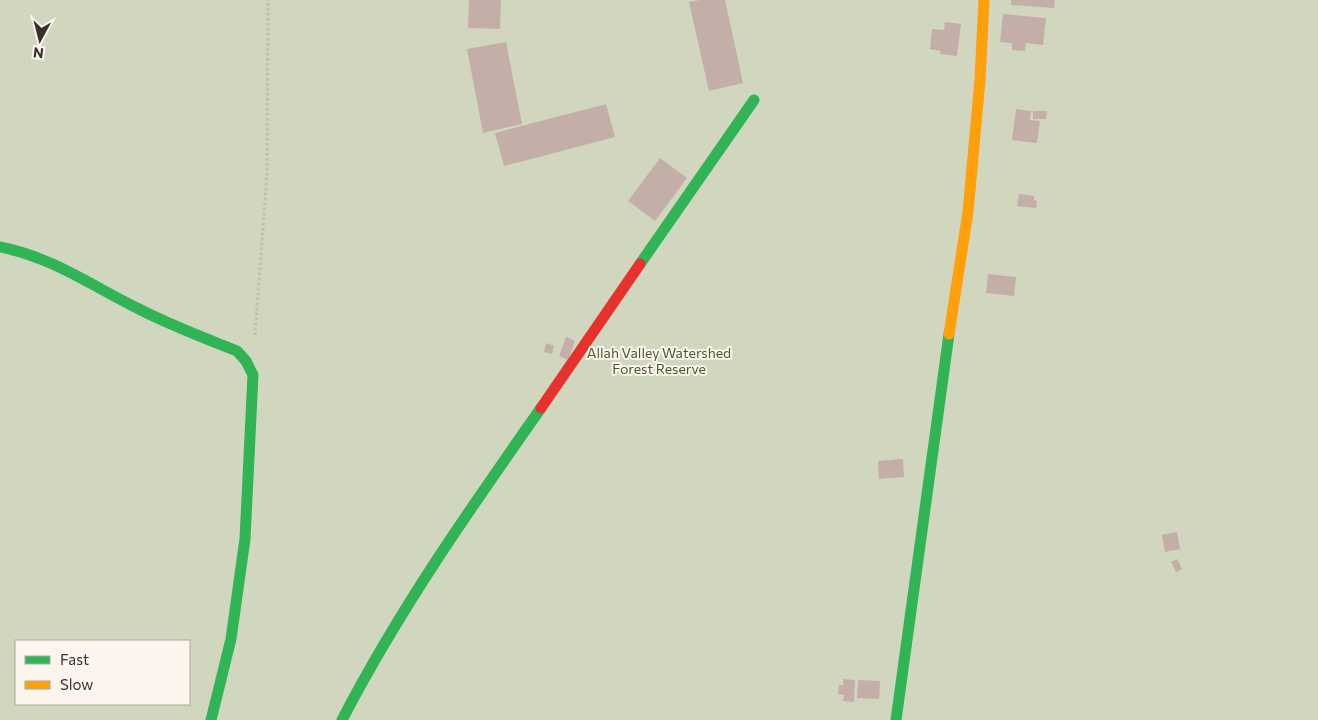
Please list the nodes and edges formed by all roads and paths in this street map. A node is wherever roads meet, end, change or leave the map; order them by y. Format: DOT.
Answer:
graph roads {
  1 [pos="268,0"];
  2 [pos="984,0"];
  3 [pos="754,100"];
  4 [pos="0,247"];
  5 [pos="255,337"];
  6 [pos="211,720"];
  7 [pos="342,720"];
  8 [pos="896,720"];
  1 -- 5 [label="path"];
  2 -- 8 [label="street"];
  3 -- 7 [label="street"];
  4 -- 6 [label="street"];
}
